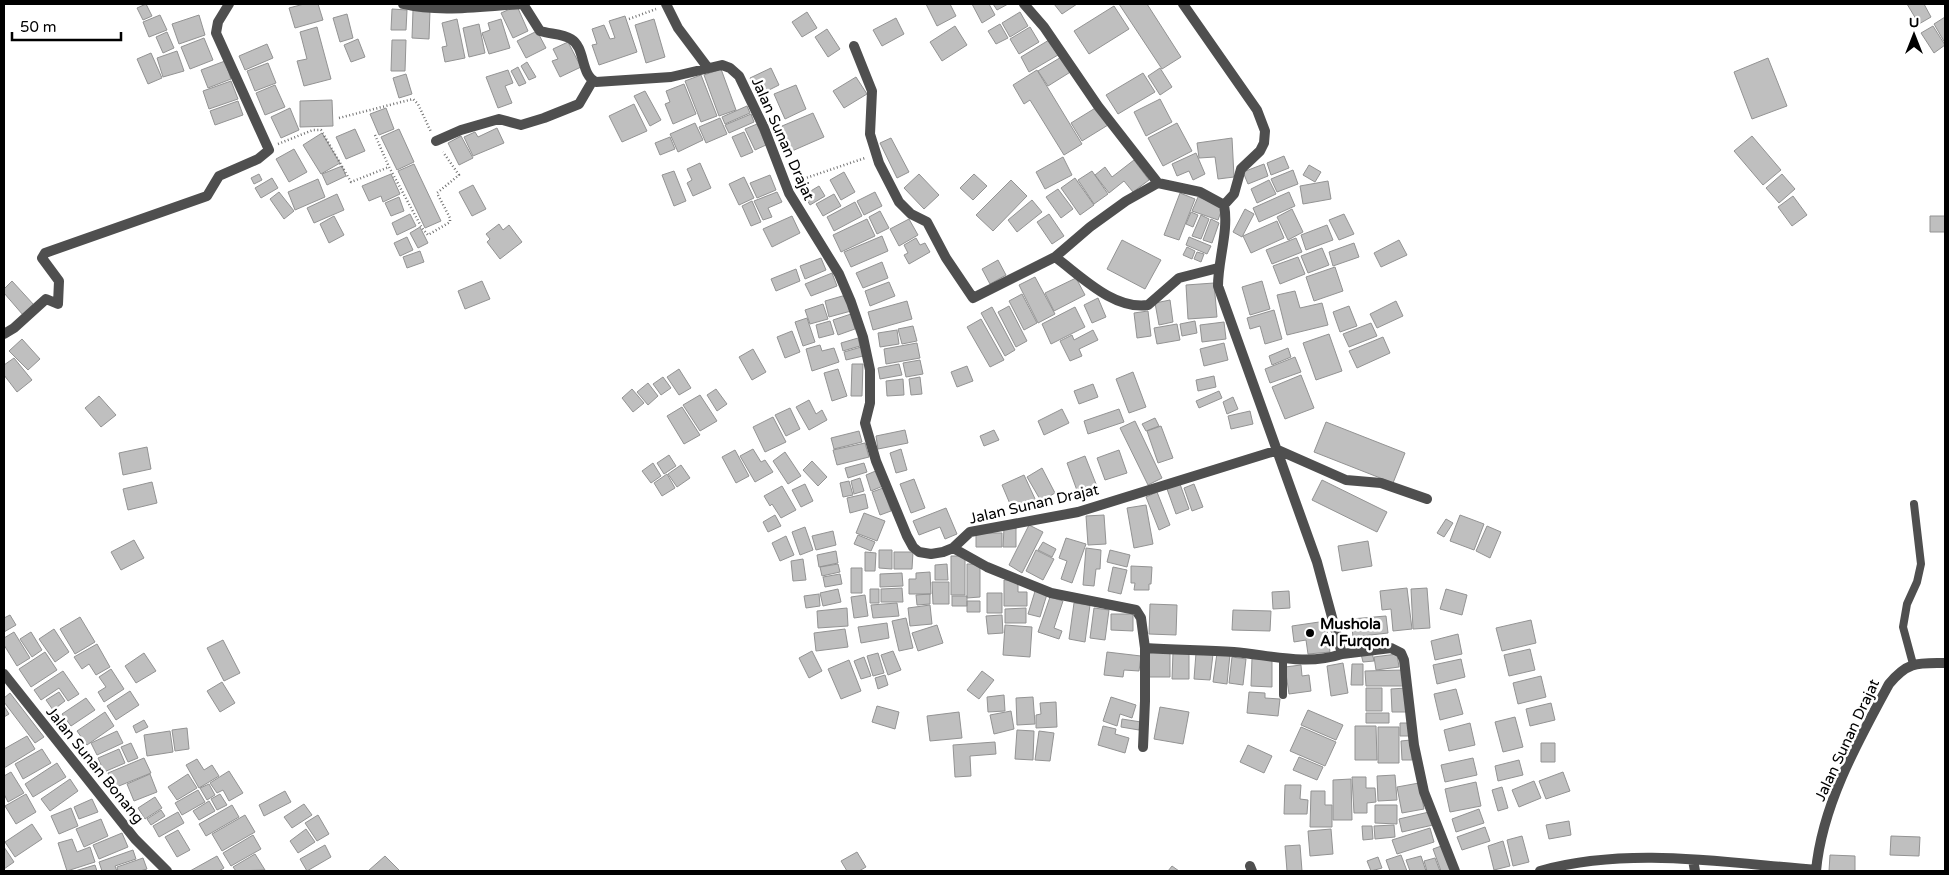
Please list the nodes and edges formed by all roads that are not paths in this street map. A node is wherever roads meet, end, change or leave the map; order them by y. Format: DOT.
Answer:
graph roads {
  1 [pos="229,4"];
  2 [pos="403,4"];
  3 [pos="523,4"];
  4 [pos="666,4"];
  5 [pos="1024,4"];
  6 [pos="1183,4"];
  7 [pos="477,5"];
  8 [pos="854,46"];
  9 [pos="708,68"];
  10 [pos="593,80"];
  11 [pos="436,141"];
  12 [pos="1158,183"];
  13 [pos="1224,205"];
  14 [pos="1055,257"];
  15 [pos="1218,268"];
  16 [pos="4,334"];
  17 [pos="1278,450"];
  18 [pos="1426,499"];
  19 [pos="1914,504"];
  20 [pos="953,548"];
  21 [pos="1145,648"];
  22 [pos="1342,654"];
  23 [pos="1283,658"];
  24 [pos="1913,664"];
  25 [pos="1945,664"];
  26 [pos="4,674"];
  27 [pos="14,689"];
  28 [pos="4,695"];
  29 [pos="1283,695"];
  30 [pos="1143,747"];
  31 [pos="1693,860"];
  32 [pos="1816,870"];
  33 [pos="167,871"];
  34 [pos="1455,871"];
  35 [pos="1540,871"];
  36 [pos="1694,871"];
  1 -- 16 [label="street"];
  2 -- 7 [label="street"];
  3 -- 7 [label="street"];
  3 -- 10 [label="street"];
  4 -- 9 [label="street"];
  5 -- 12 [label="street"];
  6 -- 13 [label="street"];
  8 -- 14 [label="street"];
  9 -- 10 [label="street, Jalan Sunan Drajat"];
  9 -- 20 [label="street, Jalan Sunan Drajat"];
  10 -- 11 [label="street"];
  12 -- 13 [label="street"];
  12 -- 14 [label="street"];
  13 -- 15 [label="street"];
  14 -- 15 [label="street"];
  15 -- 17 [label="street"];
  17 -- 18 [label="street"];
  17 -- 20 [label="street, Jalan Sunan Drajat"];
  17 -- 22 [label="street"];
  19 -- 24 [label="lane"];
  20 -- 21 [label="street"];
  21 -- 23 [label="street"];
  21 -- 30 [label="street"];
  22 -- 23 [label="street"];
  22 -- 34 [label="street"];
  23 -- 29 [label="lane"];
  24 -- 25 [label="street"];
  24 -- 32 [label="street, Jalan Sunan Drajat"];
  26 -- 27 [label="street, Jalan Sunan Bonang"];
  27 -- 28 [label="street"];
  27 -- 33 [label="street, Jalan Sunan Bonang"];
  31 -- 32 [label="street"];
  31 -- 35 [label="street"];
  31 -- 36 [label="street"];
}
